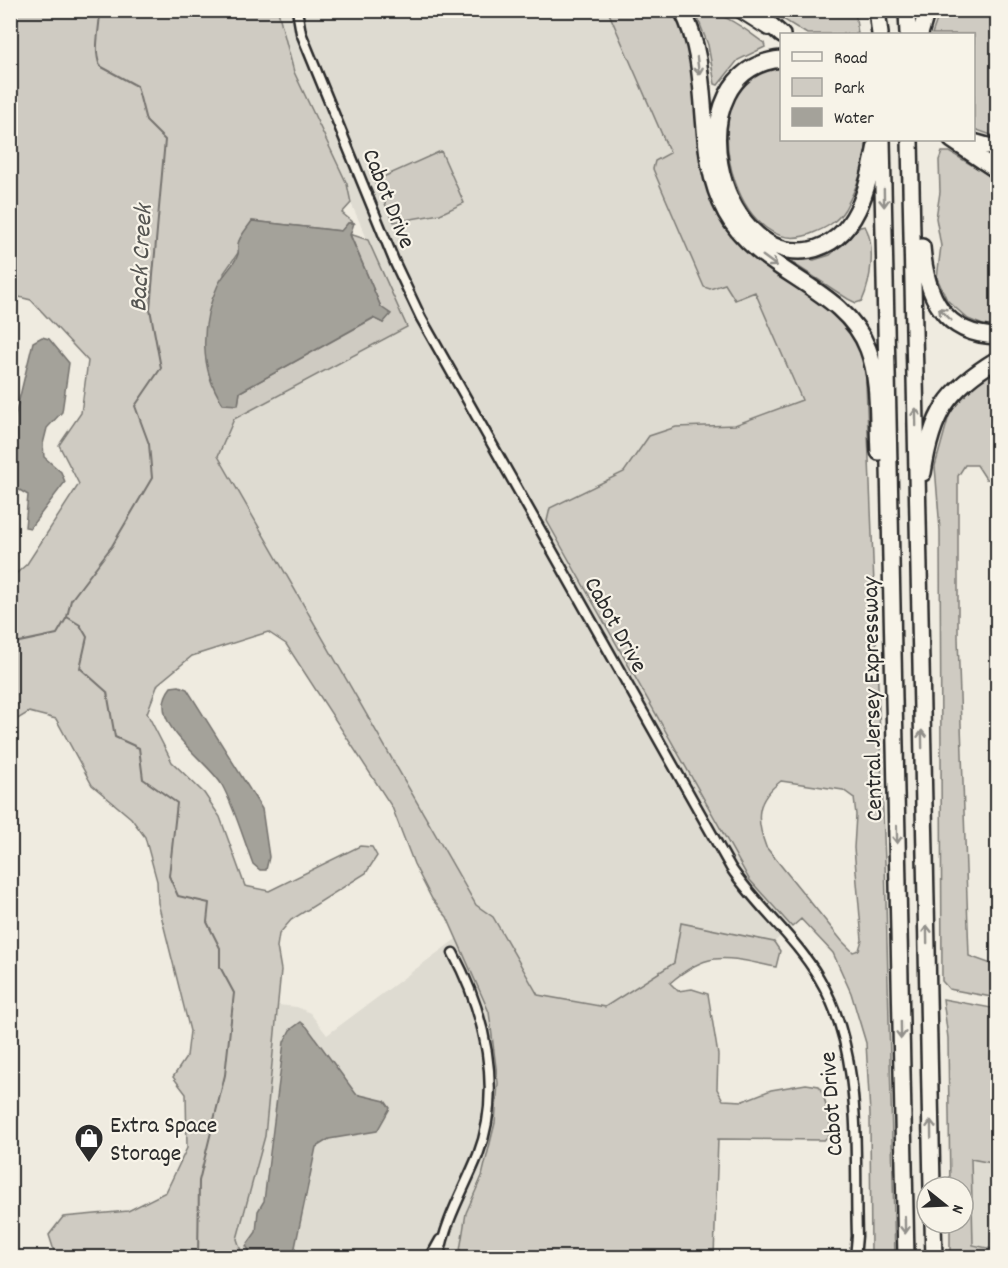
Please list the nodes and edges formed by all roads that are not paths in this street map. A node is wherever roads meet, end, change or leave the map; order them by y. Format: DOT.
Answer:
graph roads {
  1 [pos="297,10"];
  2 [pos="682,10"];
  3 [pos="738,10"];
  4 [pos="754,10"];
  5 [pos="878,10"];
  6 [pos="908,10"];
  7 [pos="927,10"];
  8 [pos="880,33"];
  9 [pos="908,33"];
  10 [pos="920,33"];
  11 [pos="780,34"];
  12 [pos="780,35"];
  13 [pos="780,59"];
  14 [pos="877,141"];
  15 [pos="882,141"];
  16 [pos="910,141"];
  17 [pos="910,141"];
  18 [pos="953,141"];
  19 [pos="954,141"];
  20 [pos="970,141"];
  21 [pos="998,149"];
  22 [pos="998,166"];
  23 [pos="998,171"];
  24 [pos="998,336"];
  25 [pos="998,359"];
  26 [pos="893,644"];
  27 [pos="920,644"];
  28 [pos="453,953"];
  29 [pos="932,1175"];
  30 [pos="445,1232"];
  31 [pos="933,1235"];
  32 [pos="430,1257"];
  33 [pos="439,1257"];
  34 [pos="855,1257"];
  35 [pos="906,1257"];
  36 [pos="934,1257"];
  1 -- 34 [label="street, Cabot Drive"];
  2 -- 26 [label="highway, one-way"];
  3 -- 12 [label="street"];
  4 -- 11 [label="highway"];
  5 -- 8 [label="highway"];
  6 -- 9 [label="highway"];
  7 -- 10 [label="highway"];
  13 -- 14 [label="highway"];
  15 -- 26 [label="highway, Central Jersey Expressway, one-way"];
  24 -- 16 [label="highway, one-way"];
  27 -- 17 [label="highway, Central Jersey Expressway, one-way"];
  18 -- 23 [label="highway"];
  19 -- 22 [label="street"];
  20 -- 21 [label="highway"];
  25 -- 27 [label="highway"];
  26 -- 35 [label="highway, Central Jersey Expressway, one-way"];
  29 -- 27 [label="highway, Central Jersey Expressway, one-way"];
  28 -- 30 [label="street"];
  30 -- 32 [label="street"];
  30 -- 33 [label="street"];
  31 -- 36 [label="highway"];
}
